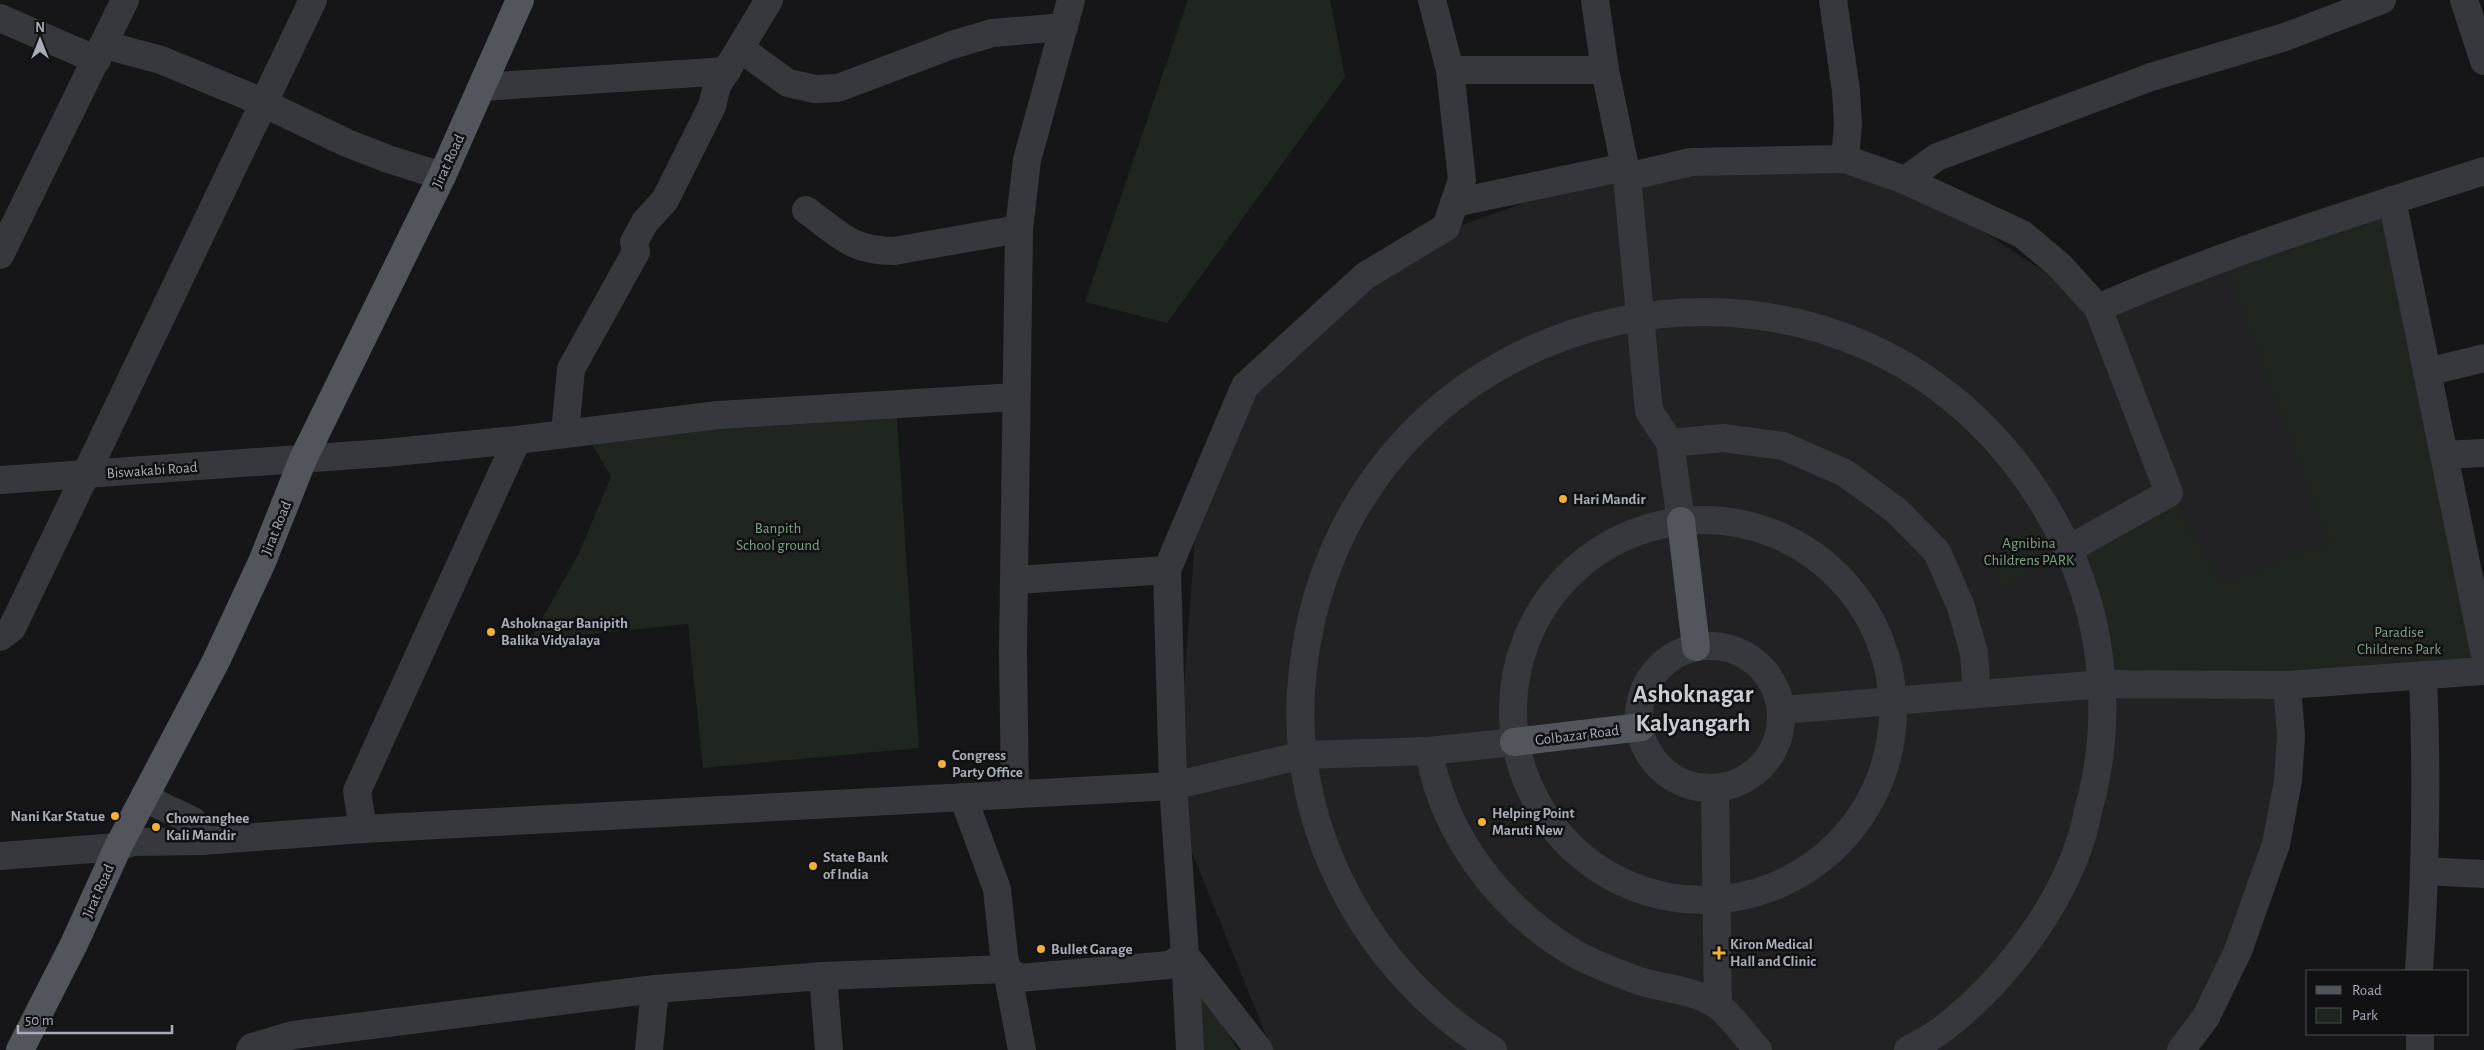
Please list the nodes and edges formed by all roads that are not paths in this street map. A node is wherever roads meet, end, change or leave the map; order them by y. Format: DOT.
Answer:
graph roads {
  1 [pos="125,0"];
  2 [pos="313,0"];
  3 [pos="520,0"];
  4 [pos="769,0"];
  5 [pos="1071,0"];
  6 [pos="1432,0"];
  7 [pos="1595,0"];
  8 [pos="1833,0"];
  9 [pos="2382,0"];
  10 [pos="2464,0"];
  11 [pos="0,18"];
  12 [pos="1064,27"];
  13 [pos="101,53"];
  14 [pos="734,60"];
  15 [pos="2484,61"];
  16 [pos="1450,70"];
  17 [pos="1605,70"];
  18 [pos="482,87"];
  19 [pos="263,103"];
  20 [pos="1845,160"];
  21 [pos="2484,171"];
  22 [pos="1626,172"];
  23 [pos="442,176"];
  24 [pos="1905,180"];
  25 [pos="2392,200"];
  26 [pos="1454,203"];
  27 [pos="806,210"];
  28 [pos="1020,229"];
  29 [pos="0,255"];
  30 [pos="2098,308"];
  31 [pos="1639,316"];
  32 [pos="2484,358"];
  33 [pos="2427,372"];
  34 [pos="1016,397"];
  35 [pos="565,434"];
  36 [pos="517,440"];
  37 [pos="1670,442"];
  38 [pos="2484,453"];
  39 [pos="2444,454"];
  40 [pos="303,459"];
  41 [pos="84,475"];
  42 [pos="0,480"];
  43 [pos="1681,521"];
  44 [pos="2069,549"];
  45 [pos="1167,570"];
  46 [pos="1016,580"];
  47 [pos="0,637"];
  48 [pos="1696,647"];
  49 [pos="2484,651"];
  50 [pos="2484,671"];
  51 [pos="2424,675"];
  52 [pos="2102,684"];
  53 [pos="2287,685"];
  54 [pos="1977,693"];
  55 [pos="1894,701"];
  56 [pos="1782,710"];
  57 [pos="1641,727"];
  58 [pos="1514,742"];
  59 [pos="1429,751"];
  60 [pos="1303,755"];
  61 [pos="1174,786"];
  62 [pos="1715,790"];
  63 [pos="1015,794"];
  64 [pos="145,795"];
  65 [pos="963,797"];
  66 [pos="363,829"];
  67 [pos="202,841"];
  68 [pos="118,847"];
  69 [pos="0,856"];
  70 [pos="2425,871"];
  71 [pos="2484,874"];
  72 [pos="1716,900"];
  73 [pos="1185,955"];
  74 [pos="1006,969"];
  75 [pos="2419,970"];
  76 [pos="823,976"];
  77 [pos="655,988"];
  78 [pos="1718,1005"];
  79 [pos="2420,1035"];
  80 [pos="20,1050"];
  81 [pos="250,1050"];
  82 [pos="649,1050"];
  83 [pos="829,1050"];
  84 [pos="1022,1050"];
  85 [pos="1190,1050"];
  86 [pos="1259,1050"];
  87 [pos="1493,1050"];
  88 [pos="1758,1050"];
  89 [pos="1908,1050"];
  90 [pos="2181,1050"];
  91 [pos="2420,1050"];
  1 -- 13 [label="street"];
  2 -- 19 [label="street"];
  3 -- 18 [label="main road, Jirat Road"];
  4 -- 14 [label="street"];
  5 -- 12 [label="street"];
  6 -- 16 [label="street"];
  7 -- 17 [label="street"];
  8 -- 20 [label="street"];
  9 -- 24 [label="street"];
  10 -- 15 [label="street"];
  11 -- 13 [label="street"];
  12 -- 14 [label="street"];
  12 -- 28 [label="street"];
  13 -- 19 [label="street"];
  13 -- 29 [label="street"];
  14 -- 18 [label="street"];
  14 -- 35 [label="street"];
  16 -- 17 [label="street"];
  16 -- 26 [label="street"];
  17 -- 22 [label="street"];
  18 -- 23 [label="main road, Jirat Road"];
  19 -- 23 [label="street"];
  19 -- 41 [label="street"];
  20 -- 22 [label="street"];
  20 -- 24 [label="street"];
  21 -- 25 [label="street"];
  22 -- 26 [label="street"];
  22 -- 31 [label="street"];
  23 -- 40 [label="main road, Jirat Road"];
  24 -- 30 [label="street"];
  25 -- 30 [label="street"];
  25 -- 33 [label="street"];
  26 -- 45 [label="street"];
  27 -- 28 [label="street"];
  28 -- 34 [label="street"];
  30 -- 44 [label="street"];
  31 -- 37 [label="street"];
  31 -- 44 [label="street"];
  31 -- 60 [label="street"];
  32 -- 33 [label="street"];
  33 -- 39 [label="street"];
  34 -- 35 [label="street, Biswakabi Road"];
  34 -- 46 [label="street"];
  35 -- 36 [label="street, Biswakabi Road"];
  36 -- 40 [label="street, Biswakabi Road"];
  36 -- 66 [label="street"];
  37 -- 43 [label="street"];
  37 -- 54 [label="street"];
  38 -- 39 [label="street"];
  39 -- 49 [label="street"];
  40 -- 41 [label="street, Biswakabi Road"];
  40 -- 64 [label="main road, Jirat Road"];
  41 -- 42 [label="street, Biswakabi Road"];
  41 -- 47 [label="street"];
  43 -- 48 [label="main road"];
  43 -- 55 [label="street"];
  43 -- 58 [label="street"];
  44 -- 52 [label="street"];
  45 -- 46 [label="street"];
  45 -- 61 [label="street"];
  46 -- 63 [label="street"];
  48 -- 56 [label="street"];
  48 -- 57 [label="street"];
  50 -- 51 [label="street"];
  51 -- 53 [label="street"];
  51 -- 70 [label="street"];
  52 -- 53 [label="street"];
  52 -- 54 [label="street"];
  52 -- 89 [label="street"];
  53 -- 90 [label="street"];
  54 -- 55 [label="street"];
  55 -- 56 [label="street"];
  55 -- 72 [label="street"];
  56 -- 62 [label="street"];
  57 -- 58 [label="main road, Golbazar Road"];
  57 -- 62 [label="street"];
  58 -- 59 [label="street"];
  58 -- 72 [label="street"];
  59 -- 60 [label="street"];
  59 -- 78 [label="street"];
  60 -- 61 [label="street"];
  60 -- 87 [label="street"];
  61 -- 63 [label="street"];
  61 -- 73 [label="street"];
  62 -- 72 [label="street"];
  63 -- 65 [label="street"];
  64 -- 67 [label="street"];
  64 -- 68 [label="main road, Jirat Road"];
  65 -- 66 [label="street"];
  65 -- 74 [label="street"];
  66 -- 67 [label="street"];
  67 -- 68 [label="street"];
  68 -- 69 [label="street"];
  68 -- 80 [label="main road, Jirat Road"];
  70 -- 71 [label="street"];
  70 -- 75 [label="street"];
  72 -- 78 [label="street"];
  73 -- 74 [label="street"];
  73 -- 85 [label="street"];
  73 -- 86 [label="street"];
  74 -- 76 [label="street"];
  74 -- 84 [label="street"];
  76 -- 77 [label="street"];
  76 -- 83 [label="street"];
  77 -- 81 [label="street"];
  77 -- 82 [label="street"];
  78 -- 88 [label="street"];
  79 -- 91 [label="street"];
}
